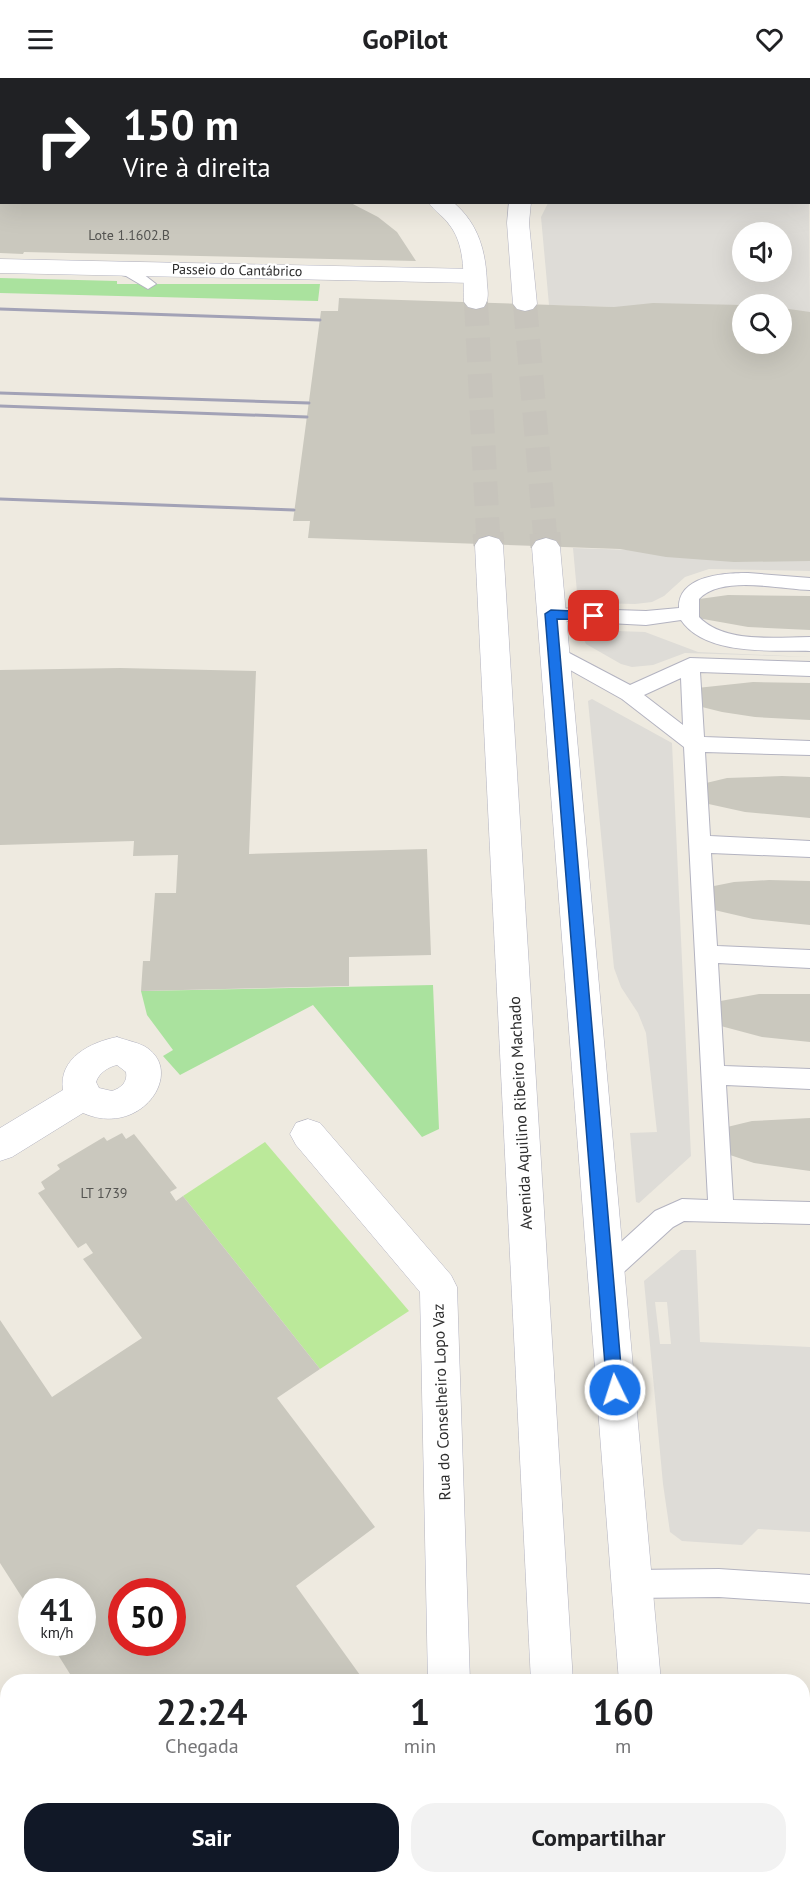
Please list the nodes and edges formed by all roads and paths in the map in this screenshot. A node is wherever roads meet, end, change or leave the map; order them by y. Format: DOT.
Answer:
graph roads {
  1 [pos="441,204"];
  2 [pos="520,204"];
  3 [pos="0,266"];
  4 [pos="111,268"];
  5 [pos="474,276"];
  6 [pos="148,284"];
  7 [pos="476,302"];
  8 [pos="525,304"];
  9 [pos="489,545"];
  10 [pos="546,547"];
  11 [pos="810,584"];
  12 [pos="551,614"];
  13 [pos="688,614"];
  14 [pos="810,644"];
  15 [pos="554,652"];
  16 [pos="690,665"];
  17 [pos="810,669"];
  18 [pos="629,694"];
  19 [pos="695,744"];
  20 [pos="810,748"];
  21 [pos="700,844"];
  22 [pos="810,849"];
  23 [pos="706,954"];
  24 [pos="810,959"];
  25 [pos="714,1075"];
  26 [pos="810,1079"];
  27 [pos="84,1095"];
  28 [pos="308,1134"];
  29 [pos="0,1146"];
  30 [pos="721,1209"];
  31 [pos="810,1213"];
  32 [pos="606,1272"];
  33 [pos="632,1584"];
  34 [pos="810,1588"];
  35 [pos="449,1674"];
  36 [pos="552,1674"];
  37 [pos="639,1674"];
  1 -- 5 [label="main road"];
  2 -- 8 [label="main road"];
  3 -- 4 [label="main road, Passeio do Cantábrico"];
  4 -- 5 [label="main road, Passeio do Cantábrico"];
  4 -- 6 [label="lane"];
  5 -- 7 [label="main road"];
  9 -- 36 [label="main road, Avenida Aquilino Ribeiro Machado"];
  10 -- 12 [label="main road"];
  11 -- 13 [label="lane"];
  12 -- 13 [label="lane"];
  12 -- 15 [label="main road"];
  13 -- 14 [label="lane"];
  15 -- 18 [label="lane"];
  15 -- 32 [label="main road"];
  16 -- 17 [label="lane"];
  16 -- 18 [label="lane"];
  16 -- 19 [label="lane"];
  18 -- 19 [label="lane"];
  19 -- 20 [label="lane"];
  19 -- 21 [label="lane"];
  21 -- 22 [label="lane"];
  21 -- 23 [label="lane"];
  23 -- 24 [label="lane"];
  23 -- 25 [label="lane"];
  25 -- 26 [label="lane"];
  25 -- 30 [label="lane"];
  27 -- 29 [label="main road"];
  28 -- 35 [label="main road, Rua do Conselheiro Lopo Vaz"];
  30 -- 31 [label="lane"];
  30 -- 32 [label="lane"];
  32 -- 33 [label="main road"];
  33 -- 34 [label="lane"];
  33 -- 37 [label="main road"];
}
